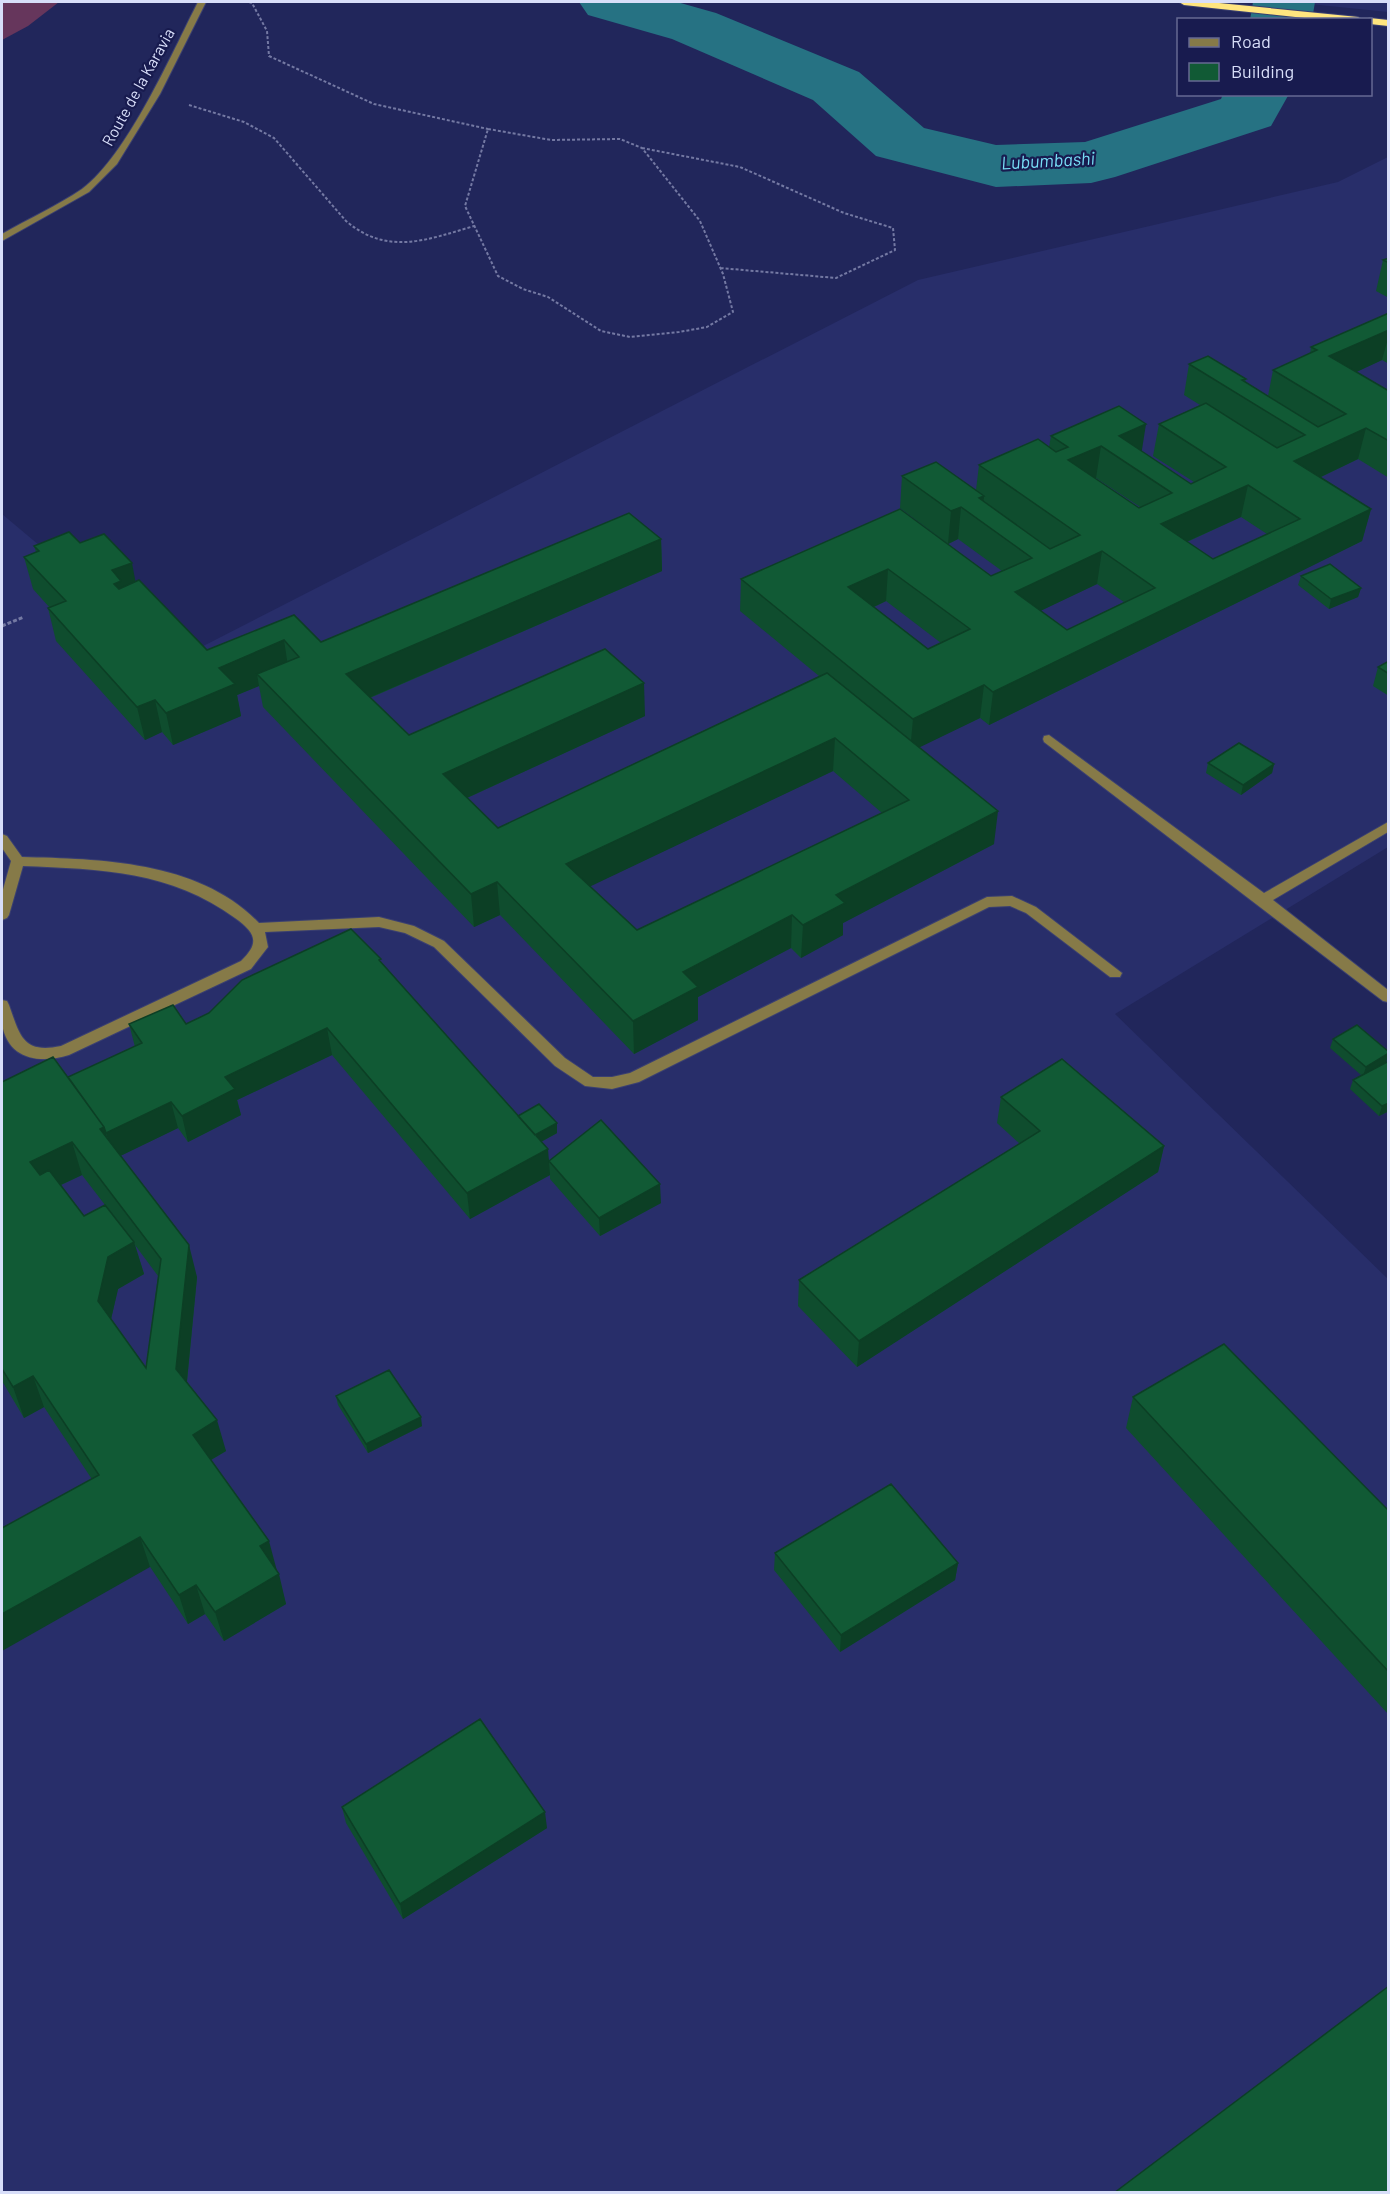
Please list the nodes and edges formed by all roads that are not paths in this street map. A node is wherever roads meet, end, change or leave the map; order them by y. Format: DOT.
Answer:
graph roads {
  1 [pos="202,2"];
  2 [pos="1184,2"];
  3 [pos="1339,18"];
  4 [pos="1372,21"];
  5 [pos="1389,22"];
  6 [pos="2,238"];
  7 [pos="1049,739"];
  8 [pos="1389,826"];
  9 [pos="2,838"];
  10 [pos="18,861"];
  11 [pos="1263,900"];
  12 [pos="2,915"];
  13 [pos="256,928"];
  14 [pos="1115,973"];
  15 [pos="1389,998"];
  16 [pos="2,1005"];
  1 -- 6 [label="street, Route de la Karavia"];
  2 -- 3 [label="highway"];
  4 -- 5 [label="highway"];
  7 -- 11 [label="street"];
  8 -- 11 [label="street"];
  9 -- 10 [label="street"];
  10 -- 12 [label="street"];
  10 -- 13 [label="street"];
  11 -- 15 [label="street"];
  13 -- 14 [label="street"];
  13 -- 16 [label="street"];
}
